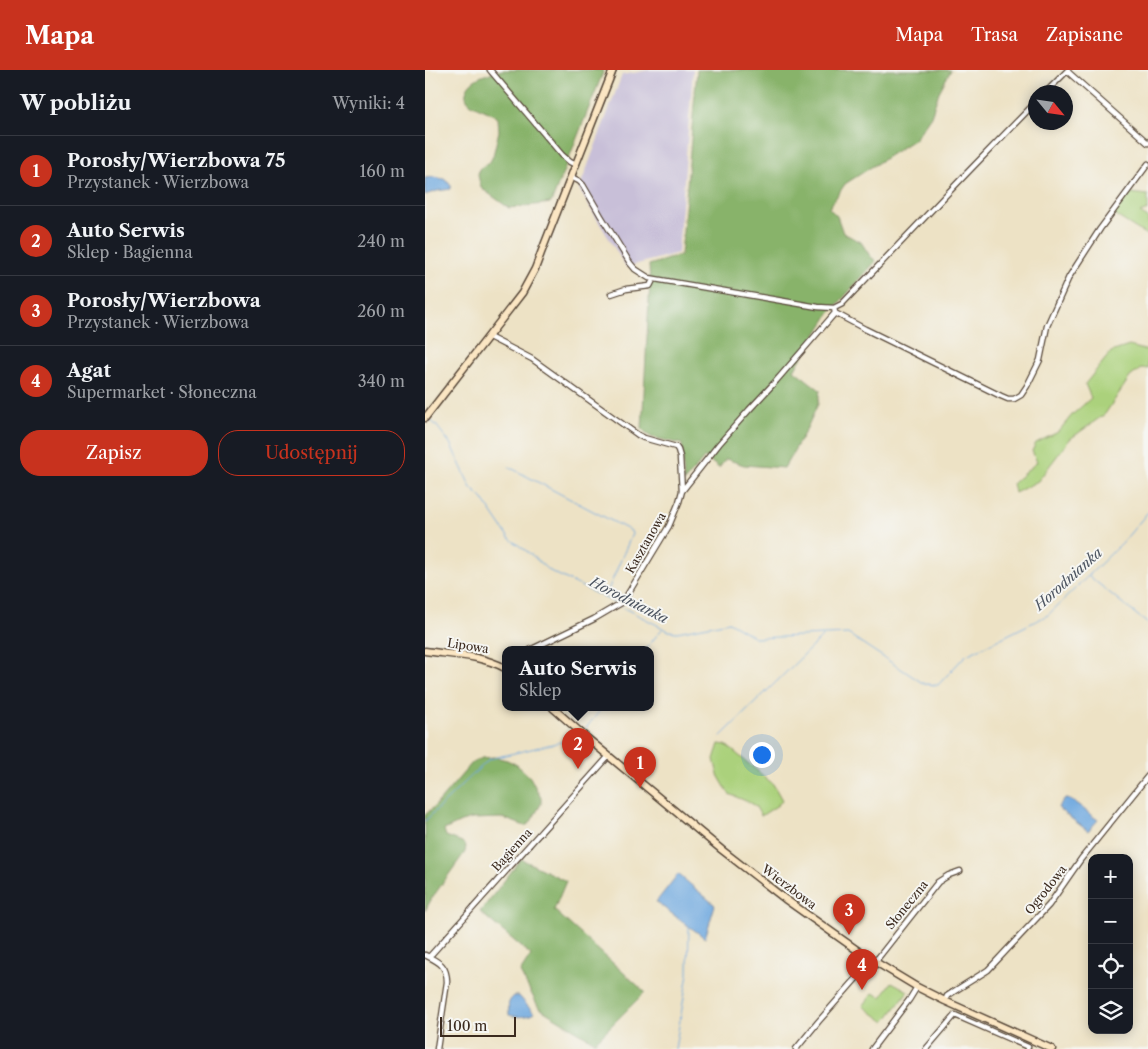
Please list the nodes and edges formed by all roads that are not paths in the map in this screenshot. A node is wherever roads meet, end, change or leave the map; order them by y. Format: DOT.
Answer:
graph roads {
  1 [pos="490,70"];
  2 [pos="613,70"];
  3 [pos="1067,70"];
  4 [pos="1053,85"];
  5 [pos="1028,110"];
  6 [pos="1148,143"];
  7 [pos="1148,164"];
  8 [pos="576,165"];
  9 [pos="571,177"];
  10 [pos="653,280"];
  11 [pos="611,294"];
  12 [pos="835,311"];
  13 [pos="489,337"];
  14 [pos="425,418"];
  15 [pos="682,491"];
  16 [pos="538,646"];
  17 [pos="425,651"];
  18 [pos="502,666"];
  19 [pos="556,711"];
  20 [pos="609,756"];
  21 [pos="1148,776"];
  22 [pos="960,871"];
  23 [pos="427,956"];
  24 [pos="873,961"];
  25 [pos="917,987"];
  26 [pos="945,1001"];
  27 [pos="959,1007"];
  28 [pos="955,1015"];
  29 [pos="1031,1040"];
  30 [pos="929,1048"];
  31 [pos="1028,1048"];
  32 [pos="437,1049"];
  33 [pos="796,1049"];
  34 [pos="872,1049"];
  35 [pos="1052,1049"];
  1 -- 8 [label="street"];
  2 -- 8 [label="street"];
  3 -- 4 [label="street"];
  3 -- 6 [label="street"];
  5 -- 12 [label="street"];
  7 -- 12 [label="street"];
  8 -- 9 [label="street"];
  9 -- 10 [label="street"];
  9 -- 13 [label="street"];
  10 -- 11 [label="street"];
  10 -- 12 [label="street"];
  12 -- 15 [label="street"];
  13 -- 14 [label="street"];
  13 -- 15 [label="street"];
  15 -- 16 [label="street, Kasztanowa"];
  17 -- 18 [label="street, Lipowa"];
  19 -- 20 [label="street, Wierzbowa"];
  20 -- 23 [label="street, Bagienna"];
  20 -- 24 [label="street, Wierzbowa"];
  21 -- 26 [label="street, Ogrodowa"];
  22 -- 24 [label="street, Słoneczna"];
  23 -- 32 [label="street"];
  24 -- 25 [label="street, Wierzbowa"];
  24 -- 33 [label="street, Słoneczna"];
  25 -- 26 [label="street, Wierzbowa"];
  25 -- 34 [label="street"];
  26 -- 27 [label="street, Wierzbowa"];
  27 -- 28 [label="street"];
  27 -- 29 [label="street, Wierzbowa"];
  28 -- 30 [label="street"];
  28 -- 31 [label="street"];
  29 -- 31 [label="street"];
  29 -- 35 [label="street, Wierzbowa"];
}
